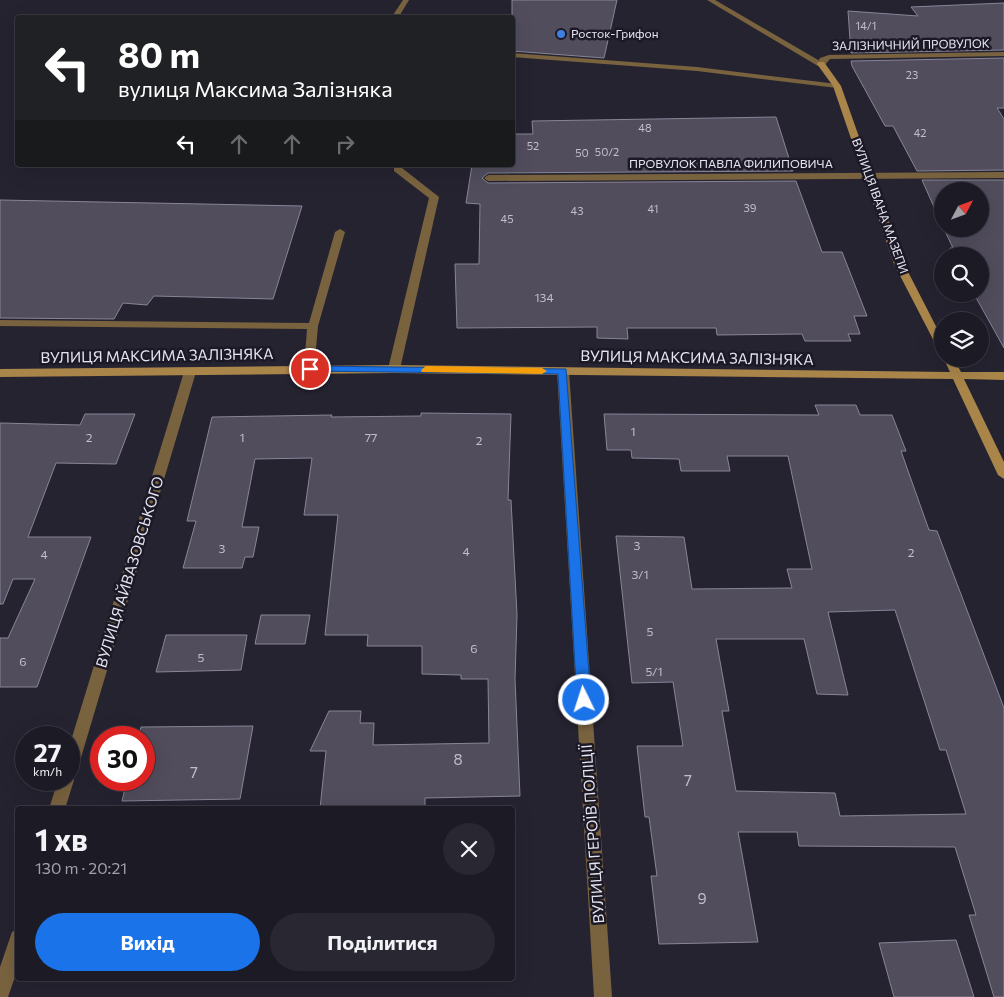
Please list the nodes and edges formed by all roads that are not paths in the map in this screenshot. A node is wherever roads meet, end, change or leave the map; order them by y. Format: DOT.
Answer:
graph roads {
  1 [pos="406,0"];
  2 [pos="710,0"];
  3 [pos="396,15"];
  4 [pos="1004,54"];
  5 [pos="515,55"];
  6 [pos="821,64"];
  7 [pos="836,86"];
  8 [pos="398,167"];
  9 [pos="868,175"];
  10 [pos="1004,175"];
  11 [pos="488,178"];
  12 [pos="340,232"];
  13 [pos="0,323"];
  14 [pos="313,326"];
  15 [pos="934,331"];
  16 [pos="953,367"];
  17 [pos="310,369"];
  18 [pos="394,369"];
  19 [pos="563,371"];
  20 [pos="190,372"];
  21 [pos="0,373"];
  22 [pos="1004,376"];
  23 [pos="958,377"];
  24 [pos="1004,475"];
  25 [pos="80,735"];
  26 [pos="63,791"];
  27 [pos="58,806"];
  28 [pos="15,948"];
  29 [pos="0,996"];
  30 [pos="603,997"];
  1 -- 3 [label="street"];
  2 -- 6 [label="street"];
  4 -- 6 [label="street, ЗАЛІЗНИЧНИЙ ПРОВУЛОК"];
  5 -- 7 [label="street"];
  6 -- 7 [label="main road, ВУЛИЦЯ ІВАНА МАЗЕПИ"];
  7 -- 9 [label="main road, ВУЛИЦЯ ІВАНА МАЗЕПИ"];
  8 -- 18 [label="street"];
  9 -- 10 [label="street, ПРОВУЛОК ПАВЛА ФИЛИПОВИЧА"];
  9 -- 11 [label="street, ПРОВУЛОК ПАВЛА ФИЛИПОВИЧА"];
  9 -- 15 [label="main road, ВУЛИЦЯ ІВАНА МАЗЕПИ"];
  12 -- 14 [label="street"];
  13 -- 14 [label="street"];
  14 -- 17 [label="street"];
  16 -- 23 [label="main road"];
  17 -- 18 [label="main road, ВУЛИЦЯ МАКСИМА ЗАЛІЗНЯКА"];
  17 -- 20 [label="main road, ВУЛИЦЯ МАКСИМА ЗАЛІЗНЯКА"];
  18 -- 19 [label="main road, ВУЛИЦЯ МАКСИМА ЗАЛІЗНЯКА"];
  19 -- 23 [label="main road, ВУЛИЦЯ МАКСИМА ЗАЛІЗНЯКА"];
  19 -- 30 [label="street, ВУЛИЦЯ ГЕРОЇВ ПОЛІЦІЇ"];
  20 -- 21 [label="main road, ВУЛИЦЯ МАКСИМА ЗАЛІЗНЯКА"];
  20 -- 25 [label="street, ВУЛИЦЯ АЙВАЗОВСЬКОГО"];
  22 -- 23 [label="main road, ВУЛИЦЯ МАКСИМА ЗАЛІЗНЯКА"];
  23 -- 24 [label="main road"];
  26 -- 27 [label="street"];
  28 -- 29 [label="street"];
}
